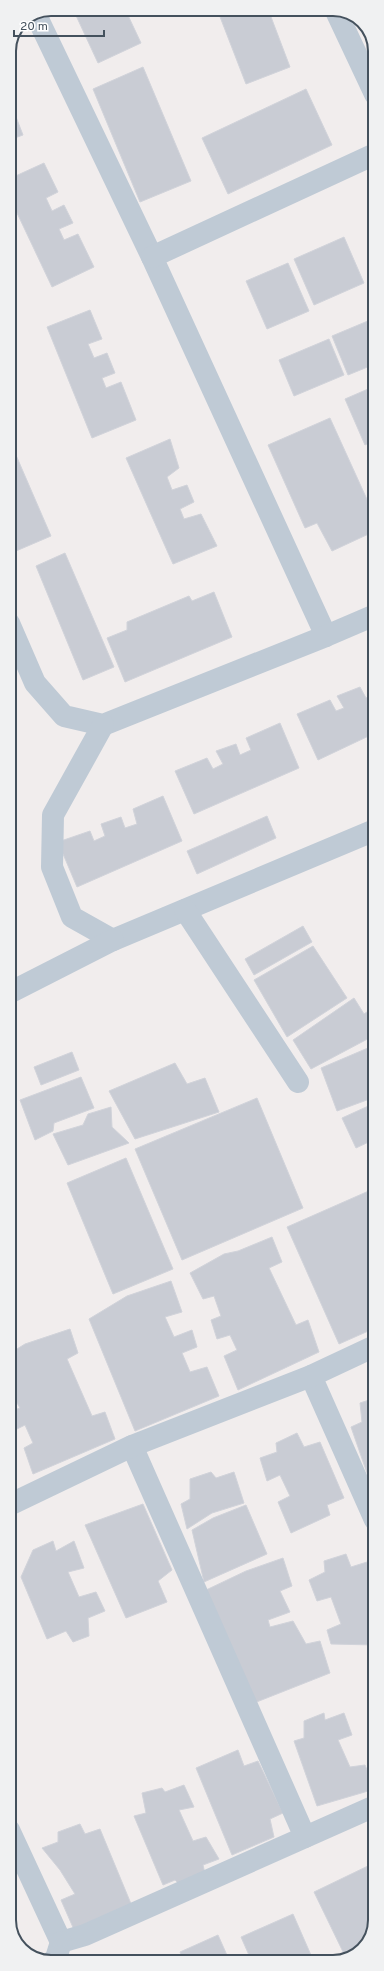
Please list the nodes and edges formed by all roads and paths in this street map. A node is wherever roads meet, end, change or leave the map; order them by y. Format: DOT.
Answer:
graph roads {
  1 [pos="339,17"];
  2 [pos="38,19"];
  3 [pos="368,79"];
  4 [pos="368,157"];
  5 [pos="152,257"];
  6 [pos="368,618"];
  7 [pos="326,636"];
  8 [pos="16,639"];
  9 [pos="103,725"];
  10 [pos="368,833"];
  11 [pos="185,910"];
  12 [pos="113,940"];
  13 [pos="16,989"];
  14 [pos="298,1082"];
  15 [pos="368,1349"];
  16 [pos="311,1376"];
  17 [pos="132,1446"];
  18 [pos="16,1502"];
  19 [pos="368,1504"];
  20 [pos="368,1809"];
  21 [pos="305,1837"];
  22 [pos="16,1845"];
  23 [pos="61,1942"];
  24 [pos="57,1955"];
  1 -- 3 [label="street"];
  2 -- 5 [label="street"];
  4 -- 5 [label="street"];
  5 -- 7 [label="street"];
  6 -- 7 [label="street"];
  7 -- 9 [label="street"];
  8 -- 9 [label="street"];
  9 -- 12 [label="street"];
  10 -- 11 [label="street"];
  11 -- 12 [label="street"];
  11 -- 14 [label="street"];
  12 -- 13 [label="street"];
  15 -- 16 [label="street"];
  16 -- 17 [label="street"];
  16 -- 19 [label="street"];
  17 -- 18 [label="street"];
  17 -- 21 [label="street"];
  20 -- 21 [label="street"];
  21 -- 23 [label="street"];
  22 -- 23 [label="street"];
  23 -- 24 [label="street"];
}
